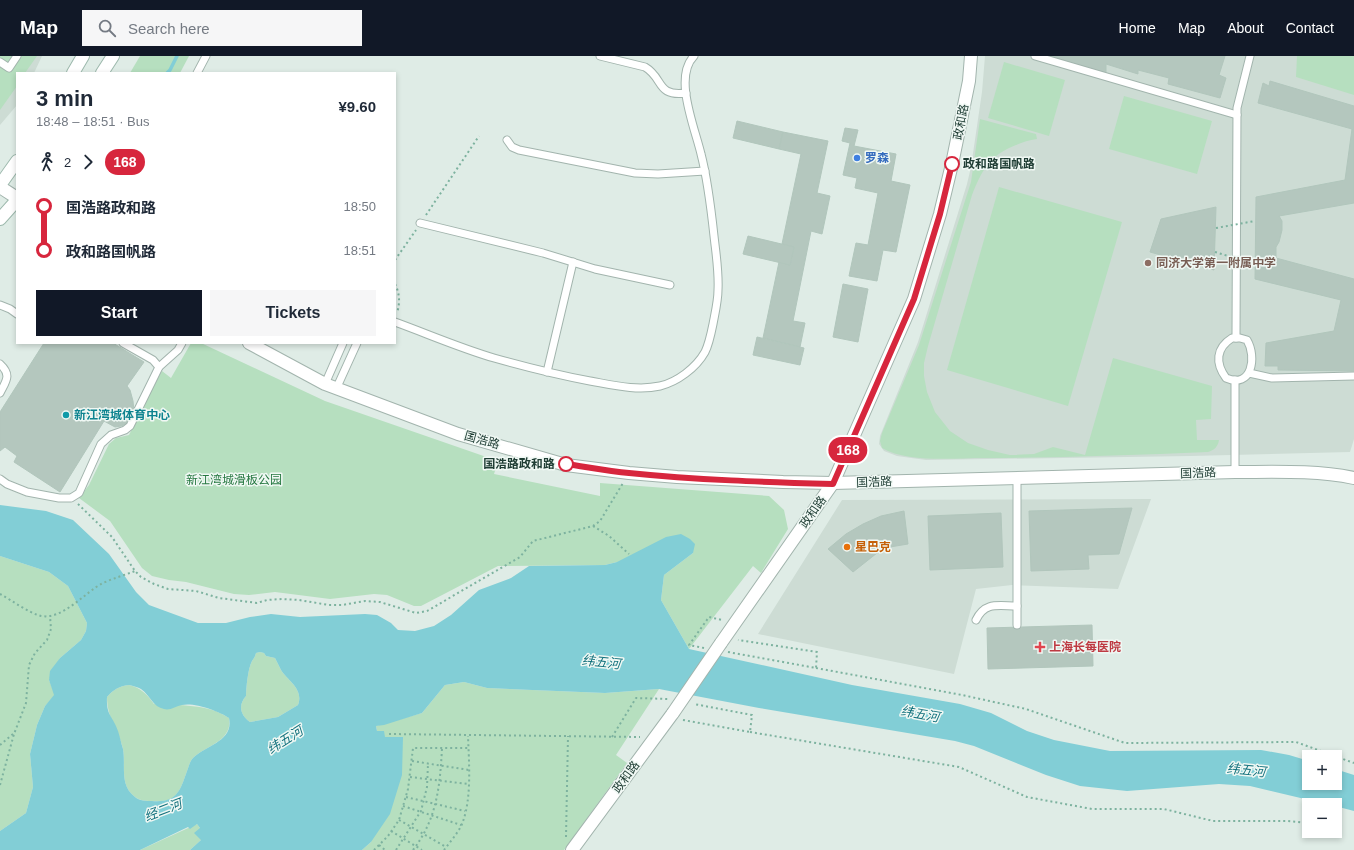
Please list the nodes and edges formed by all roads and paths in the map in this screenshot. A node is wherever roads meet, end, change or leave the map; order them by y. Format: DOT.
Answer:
graph roads {
  1 [pos="17,56"];
  2 [pos="83,56"];
  3 [pos="113,56"];
  4 [pos="206,56"];
  5 [pos="600,56"];
  6 [pos="694,56"];
  7 [pos="971,56"];
  8 [pos="1035,56"];
  9 [pos="1250,56"];
  10 [pos="0,62"];
  11 [pos="74,72"];
  12 [pos="103,72"];
  13 [pos="198,72"];
  14 [pos="686,93"];
  15 [pos="1237,115"];
  16 [pos="479,136"];
  17 [pos="507,140"];
  18 [pos="16,162"];
  19 [pos="705,171"];
  20 [pos="0,186"];
  21 [pos="16,198"];
  22 [pos="16,200"];
  23 [pos="0,219"];
  24 [pos="1256,221"];
  25 [pos="420,223"];
  26 [pos="1216,228"];
  27 [pos="1215,252"];
  28 [pos="396,259"];
  29 [pos="573,262"];
  30 [pos="1255,264"];
  31 [pos="670,285"];
  32 [pos="396,286"];
  33 [pos="0,305"];
  34 [pos="16,313"];
  35 [pos="396,314"];
  36 [pos="396,322"];
  37 [pos="1236,338"];
  38 [pos="125,344"];
  39 [pos="181,344"];
  40 [pos="251,344"];
  41 [pos="343,344"];
  42 [pos="356,344"];
  43 [pos="0,364"];
  44 [pos="159,367"];
  45 [pos="546,372"];
  46 [pos="1249,374"];
  47 [pos="1354,376"];
  48 [pos="1235,380"];
  49 [pos="331,385"];
  50 [pos="0,393"];
  51 [pos="1235,472"];
  52 [pos="629,473"];
  53 [pos="1017,478"];
  54 [pos="1354,478"];
  55 [pos="0,479"];
  56 [pos="833,484"];
  57 [pos="71,498"];
  58 [pos="593,526"];
  59 [pos="629,554"];
  60 [pos="135,571"];
  61 [pos="0,594"];
  62 [pos="1017,606"];
  63 [pos="50,616"];
  64 [pos="976,620"];
  65 [pos="736,622"];
  66 [pos="1017,626"];
  67 [pos="721,645"];
  68 [pos="816,668"];
  69 [pos="675,700"];
  70 [pos="690,703"];
  71 [pos="672,715"];
  72 [pos="750,732"];
  73 [pos="14,734"];
  74 [pos="389,734"];
  75 [pos="468,736"];
  76 [pos="568,736"];
  77 [pos="612,737"];
  78 [pos="651,744"];
  79 [pos="0,745"];
  80 [pos="442,748"];
  81 [pos="469,748"];
  82 [pos="412,761"];
  83 [pos="1354,763"];
  84 [pos="428,764"];
  85 [pos="441,766"];
  86 [pos="469,770"];
  87 [pos="410,776"];
  88 [pos="428,778"];
  89 [pos="439,780"];
  90 [pos="469,784"];
  91 [pos="0,785"];
  92 [pos="406,797"];
  93 [pos="424,800"];
  94 [pos="436,803"];
  95 [pos="403,806"];
  96 [pos="421,811"];
  97 [pos="465,811"];
  98 [pos="432,815"];
  99 [pos="399,820"];
  100 [pos="1302,822"];
  101 [pos="462,825"];
  102 [pos="411,828"];
  103 [pos="391,831"];
  104 [pos="424,835"];
  105 [pos="404,839"];
  106 [pos="379,845"];
  107 [pos="416,846"];
  108 [pos="569,846"];
  109 [pos="445,849"];
  110 [pos="374,850"];
  111 [pos="385,850"];
  112 [pos="396,850"];
  113 [pos="413,850"];
  114 [pos="422,850"];
  1 -- 10 [label="lane"];
  2 -- 11 [label="street"];
  3 -- 12 [label="street"];
  4 -- 13 [label="lane"];
  5 -- 14 [label="lane"];
  6 -- 14 [label="lane"];
  7 -- 56 [label="street, 政和路"];
  8 -- 15 [label="lane"];
  9 -- 15 [label="lane"];
  14 -- 19 [label="lane"];
  15 -- 37 [label="lane"];
  16 -- 25 [label="path"];
  17 -- 19 [label="lane"];
  18 -- 20 [label="street"];
  19 -- 45 [label="lane"];
  20 -- 21 [label="street"];
  22 -- 23 [label="street"];
  24 -- 26 [label="path, bridge"];
  25 -- 28 [label="path"];
  25 -- 29 [label="lane"];
  27 -- 30 [label="path, bridge"];
  29 -- 31 [label="lane"];
  29 -- 45 [label="lane"];
  32 -- 35 [label="path"];
  33 -- 34 [label="lane"];
  36 -- 45 [label="lane"];
  37 -- 46 [label="lane"];
  37 -- 48 [label="lane"];
  38 -- 44 [label="lane"];
  39 -- 44 [label="lane"];
  40 -- 49 [label="street, 国浩路"];
  41 -- 49 [label="lane"];
  42 -- 49 [label="lane"];
  43 -- 50 [label="lane"];
  44 -- 57 [label="lane"];
  46 -- 47 [label="lane"];
  46 -- 48 [label="lane"];
  48 -- 51 [label="lane"];
  49 -- 52 [label="street, 国浩路"];
  51 -- 53 [label="street, 国浩路"];
  51 -- 54 [label="street, 国浩路"];
  52 -- 56 [label="street, 国浩路"];
  52 -- 58 [label="path"];
  53 -- 56 [label="street, 国浩路"];
  53 -- 62 [label="lane"];
  55 -- 57 [label="lane"];
  56 -- 65 [label="street, 政和路"];
  57 -- 60 [label="path"];
  58 -- 59 [label="path"];
  58 -- 60 [label="path"];
  60 -- 63 [label="path"];
  61 -- 63 [label="path"];
  62 -- 64 [label="lane"];
  62 -- 66 [label="lane"];
  63 -- 73 [label="path"];
  65 -- 67 [label="street, 政和路"];
  65 -- 67 [label="path"];
  67 -- 68 [label="path"];
  67 -- 68 [label="path"];
  67 -- 71 [label="street, 政和路, bridge"];
  68 -- 83 [label="path"];
  69 -- 77 [label="path"];
  70 -- 72 [label="path"];
  71 -- 72 [label="path"];
  71 -- 78 [label="street, 政和路"];
  72 -- 100 [label="path"];
  73 -- 79 [label="path"];
  73 -- 91 [label="path"];
  74 -- 75 [label="path"];
  75 -- 76 [label="path"];
  75 -- 81 [label="path"];
  76 -- 77 [label="path"];
  76 -- 108 [label="path"];
  77 -- 78 [label="path"];
  78 -- 108 [label="street, 政和路"];
  80 -- 81 [label="path"];
  80 -- 82 [label="path"];
  80 -- 85 [label="path"];
  81 -- 86 [label="path"];
  82 -- 84 [label="path"];
  82 -- 87 [label="path"];
  84 -- 85 [label="path"];
  84 -- 88 [label="path"];
  85 -- 86 [label="path"];
  85 -- 89 [label="path"];
  86 -- 90 [label="path"];
  87 -- 88 [label="path"];
  87 -- 92 [label="path"];
  88 -- 89 [label="path"];
  88 -- 93 [label="path"];
  89 -- 90 [label="path"];
  89 -- 94 [label="path"];
  90 -- 97 [label="path"];
  92 -- 93 [label="path"];
  92 -- 95 [label="path"];
  93 -- 94 [label="path"];
  93 -- 96 [label="path"];
  94 -- 97 [label="path"];
  94 -- 98 [label="path"];
  95 -- 96 [label="path"];
  95 -- 99 [label="path"];
  96 -- 98 [label="path"];
  96 -- 102 [label="path"];
  97 -- 101 [label="path"];
  98 -- 101 [label="path"];
  98 -- 104 [label="path"];
  99 -- 102 [label="path"];
  99 -- 103 [label="path"];
  101 -- 109 [label="path"];
  102 -- 104 [label="path"];
  102 -- 105 [label="path"];
  103 -- 105 [label="path"];
  103 -- 106 [label="path"];
  104 -- 107 [label="path"];
  104 -- 109 [label="path"];
  105 -- 107 [label="path"];
  105 -- 112 [label="path"];
  106 -- 110 [label="path"];
  106 -- 111 [label="path"];
  107 -- 113 [label="path"];
  107 -- 114 [label="path"];
}
